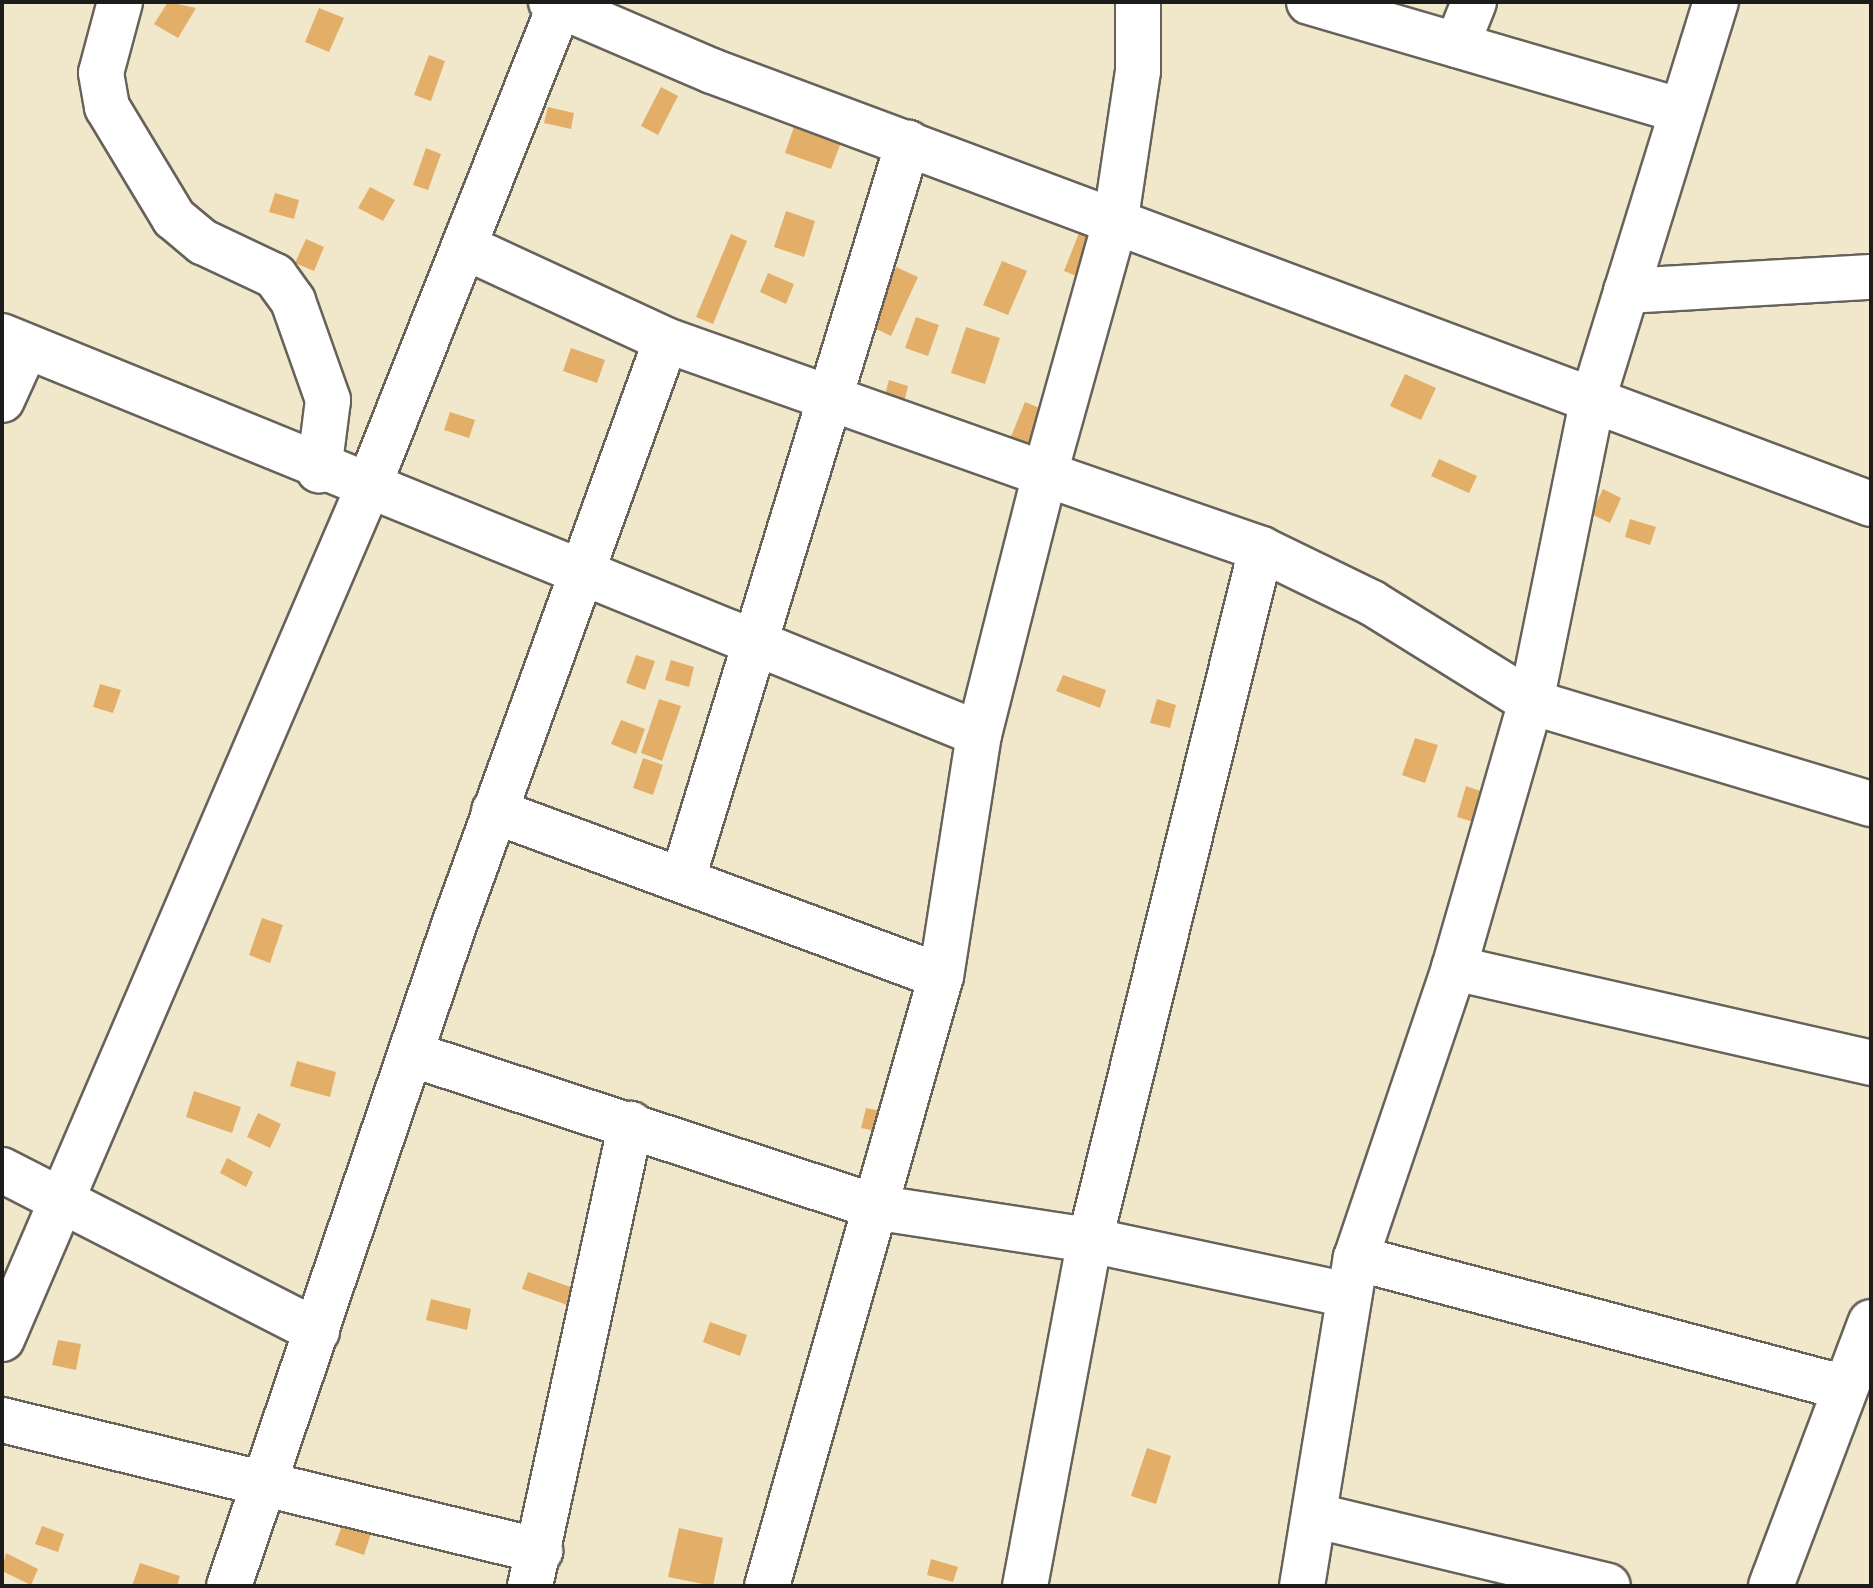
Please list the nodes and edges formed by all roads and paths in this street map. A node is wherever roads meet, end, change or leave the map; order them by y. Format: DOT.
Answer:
graph roads {
  1 [pos="120,2"];
  2 [pos="1138,2"];
  3 [pos="1309,2"];
  4 [pos="1474,2"];
  5 [pos="1716,2"];
  6 [pos="557,3"];
  7 [pos="1457,45"];
  8 [pos="1681,111"];
  9 [pos="908,143"];
  10 [pos="1116,219"];
  11 [pos="465,247"];
  12 [pos="1871,277"];
  13 [pos="1626,291"];
  14 [pos="666,340"];
  15 [pos="14,342"];
  16 [pos="830,399"];
  17 [pos="2,400"];
  18 [pos="1592,402"];
  19 [pos="319,470"];
  20 [pos="1045,474"];
  21 [pos="367,490"];
  22 [pos="1871,504"];
  23 [pos="1261,549"];
  24 [pos="580,574"];
  25 [pos="756,641"];
  26 [pos="1531,702"];
  27 [pos="979,734"];
  28 [pos="1871,804"];
  29 [pos="494,811"];
  30 [pos="683,878"];
  31 [pos="1454,968"];
  32 [pos="941,976"];
  33 [pos="411,1054"];
  34 [pos="1871,1063"];
  35 [pos="631,1124"];
  36 [pos="2,1170"];
  37 [pos="59,1196"];
  38 [pos="880,1208"];
  39 [pos="1090,1240"];
  40 [pos="1353,1276"];
  41 [pos="1871,1322"];
  42 [pos="317,1331"];
  43 [pos="2,1339"];
  44 [pos="1856,1374"];
  45 [pos="2,1420"];
  46 [pos="263,1482"];
  47 [pos="1317,1516"];
  48 [pos="535,1568"];
  49 [pos="229,1586"];
  50 [pos="767,1586"];
  51 [pos="1025,1586"];
  52 [pos="1302,1586"];
  53 [pos="1608,1586"];
  54 [pos="1771,1586"];
  1 -- 19 [label="street"];
  2 -- 10 [label="street"];
  3 -- 7 [label="street"];
  4 -- 7 [label="street"];
  5 -- 8 [label="street"];
  6 -- 9 [label="street"];
  6 -- 11 [label="street"];
  7 -- 8 [label="street"];
  8 -- 13 [label="street"];
  9 -- 10 [label="street"];
  9 -- 16 [label="street"];
  10 -- 18 [label="street"];
  10 -- 20 [label="street"];
  11 -- 14 [label="street"];
  11 -- 21 [label="street"];
  12 -- 13 [label="street"];
  13 -- 18 [label="street"];
  14 -- 16 [label="street"];
  14 -- 24 [label="street"];
  15 -- 17 [label="street"];
  15 -- 19 [label="street"];
  16 -- 20 [label="street"];
  16 -- 25 [label="street"];
  18 -- 22 [label="street"];
  18 -- 26 [label="street"];
  19 -- 21 [label="street"];
  20 -- 23 [label="street"];
  20 -- 27 [label="street"];
  21 -- 24 [label="street"];
  21 -- 37 [label="street"];
  23 -- 26 [label="street"];
  23 -- 39 [label="street"];
  24 -- 25 [label="street"];
  24 -- 29 [label="street"];
  25 -- 27 [label="street"];
  25 -- 30 [label="street"];
  26 -- 28 [label="street"];
  26 -- 31 [label="street"];
  27 -- 32 [label="street"];
  29 -- 30 [label="street"];
  29 -- 33 [label="street"];
  30 -- 32 [label="street"];
  31 -- 34 [label="street"];
  31 -- 40 [label="street"];
  32 -- 38 [label="street"];
  33 -- 35 [label="street"];
  33 -- 42 [label="street"];
  35 -- 38 [label="street"];
  35 -- 48 [label="street"];
  36 -- 37 [label="street"];
  37 -- 42 [label="street"];
  37 -- 43 [label="street"];
  38 -- 39 [label="street"];
  38 -- 50 [label="street"];
  39 -- 40 [label="street"];
  39 -- 51 [label="street"];
  40 -- 44 [label="street"];
  40 -- 47 [label="street"];
  41 -- 44 [label="street"];
  42 -- 46 [label="street"];
  44 -- 54 [label="street"];
  45 -- 46 [label="street"];
  46 -- 48 [label="street"];
  46 -- 49 [label="street"];
  47 -- 52 [label="street"];
  47 -- 53 [label="street"];
}
